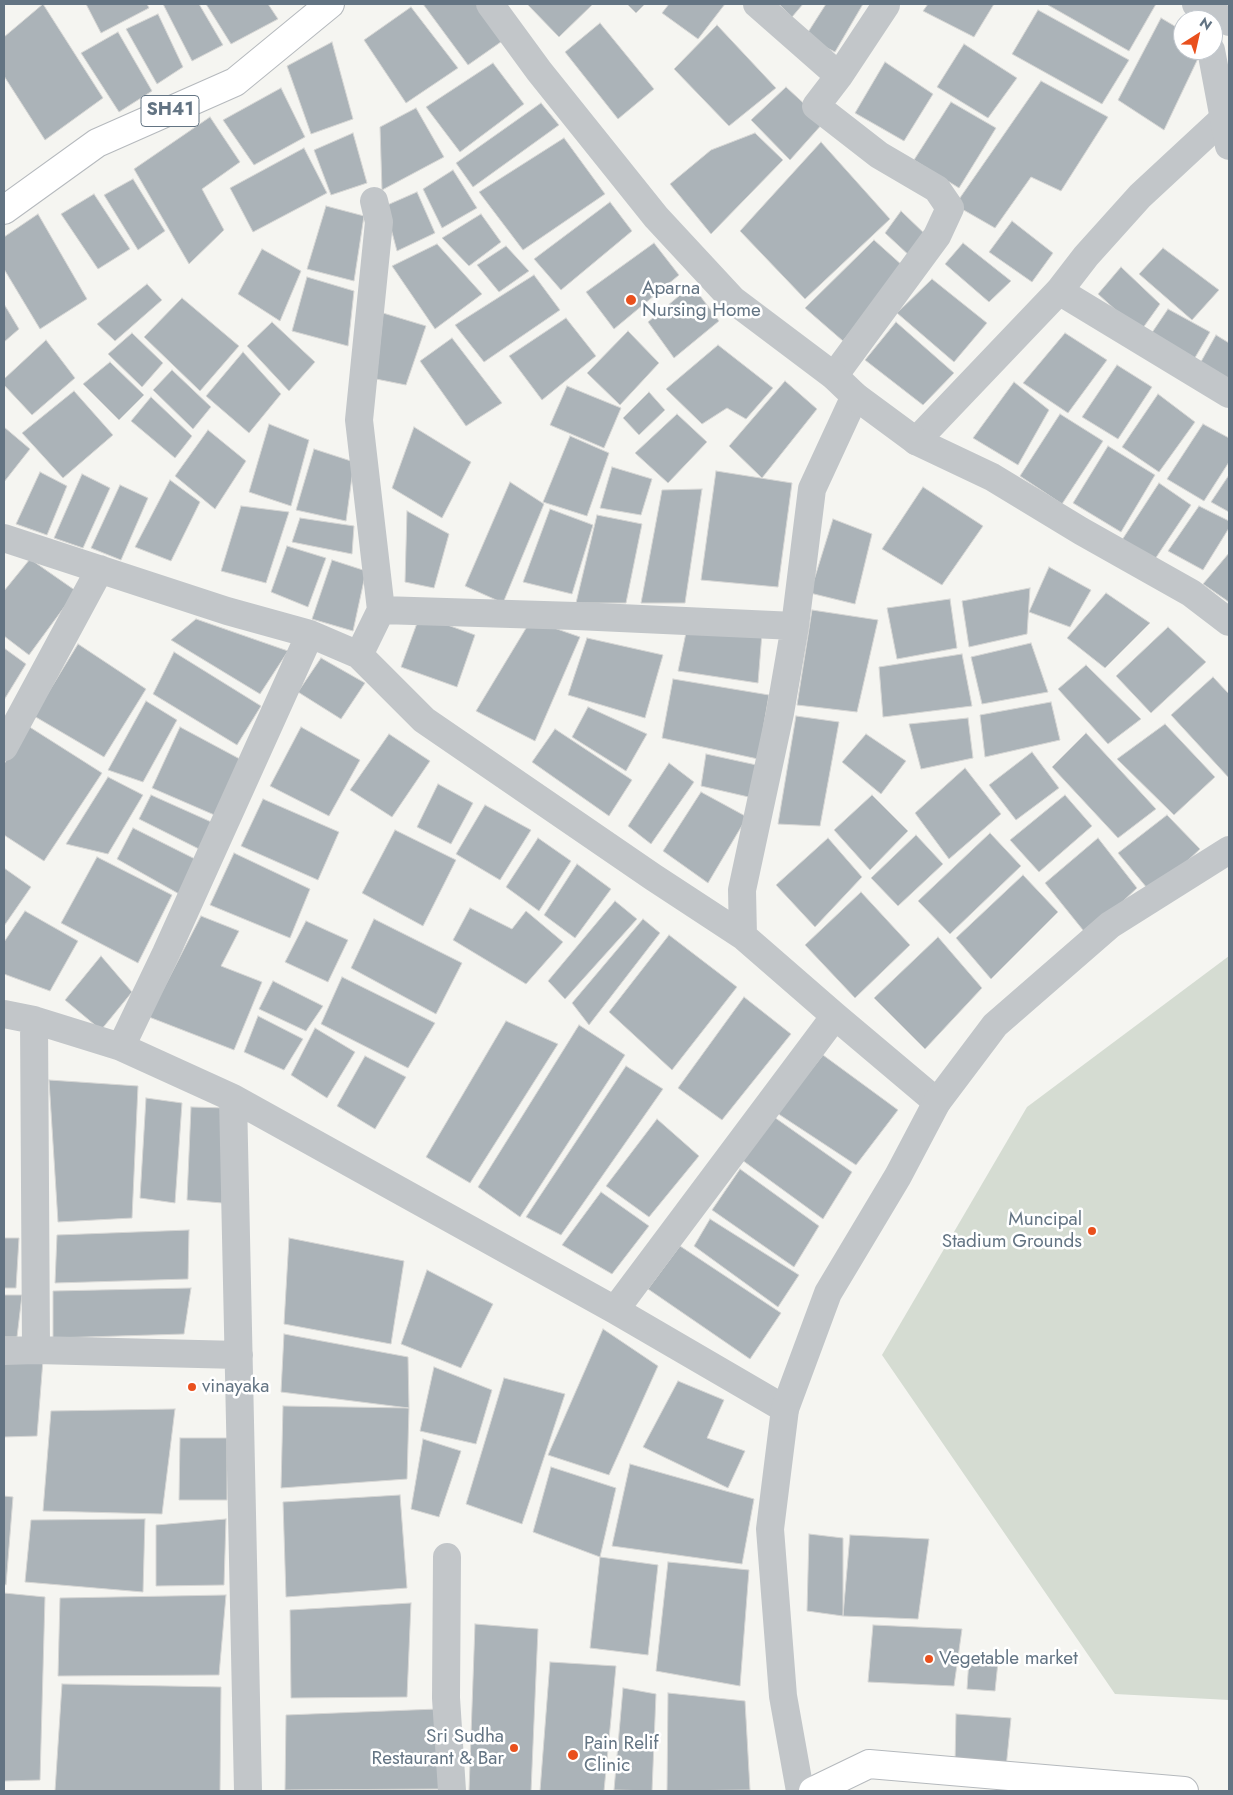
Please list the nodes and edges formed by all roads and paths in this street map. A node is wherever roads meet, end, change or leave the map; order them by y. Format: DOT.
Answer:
graph roads {
  1 [pos="330,4"];
  2 [pos="490,4"];
  3 [pos="757,4"];
  4 [pos="886,5"];
  5 [pos="1203,9"];
  6 [pos="1229,22"];
  7 [pos="1213,60"];
  8 [pos="839,76"];
  9 [pos="1223,119"];
  10 [pos="1229,146"];
  11 [pos="374,202"];
  12 [pos="4,210"];
  13 [pos="1059,291"];
  14 [pos="834,376"];
  15 [pos="1229,394"];
  16 [pos="855,396"];
  17 [pos="916,441"];
  18 [pos="4,538"];
  19 [pos="100,570"];
  20 [pos="381,610"];
  21 [pos="1229,622"];
  22 [pos="795,626"];
  23 [pos="310,634"];
  24 [pos="360,655"];
  25 [pos="4,748"];
  26 [pos="1229,850"];
  27 [pos="743,936"];
  28 [pos="4,1014"];
  29 [pos="835,1016"];
  30 [pos="34,1020"];
  31 [pos="121,1047"];
  32 [pos="233,1098"];
  33 [pos="937,1102"];
  34 [pos="615,1310"];
  35 [pos="36,1350"];
  36 [pos="4,1351"];
  37 [pos="239,1355"];
  38 [pos="786,1409"];
  39 [pos="446,1557"];
  40 [pos="248,1791"];
  41 [pos="452,1791"];
  42 [pos="800,1791"];
  43 [pos="813,1791"];
  44 [pos="1184,1791"];
  1 -- 12 [label="main road, SH41"];
  2 -- 14 [label="street"];
  3 -- 8 [label="street"];
  4 -- 8 [label="street"];
  5 -- 6 [label="street"];
  7 -- 9 [label="street"];
  8 -- 14 [label="street"];
  9 -- 10 [label="street"];
  9 -- 13 [label="street"];
  11 -- 20 [label="street"];
  13 -- 15 [label="street"];
  13 -- 17 [label="street"];
  14 -- 16 [label="street"];
  16 -- 17 [label="street"];
  16 -- 22 [label="street"];
  17 -- 21 [label="street"];
  18 -- 19 [label="street"];
  19 -- 23 [label="street"];
  19 -- 25 [label="street"];
  20 -- 22 [label="street"];
  20 -- 24 [label="street"];
  22 -- 27 [label="street"];
  23 -- 24 [label="street"];
  23 -- 31 [label="street"];
  24 -- 27 [label="street"];
  26 -- 33 [label="street"];
  27 -- 29 [label="street"];
  28 -- 30 [label="street"];
  29 -- 33 [label="street"];
  29 -- 34 [label="street"];
  30 -- 31 [label="street"];
  30 -- 35 [label="street"];
  31 -- 32 [label="street"];
  32 -- 34 [label="street"];
  32 -- 37 [label="street"];
  33 -- 38 [label="street"];
  34 -- 38 [label="street"];
  35 -- 36 [label="street"];
  35 -- 37 [label="street"];
  37 -- 40 [label="street"];
  38 -- 42 [label="street"];
  39 -- 41 [label="street"];
  43 -- 44 [label="main road"];
}
